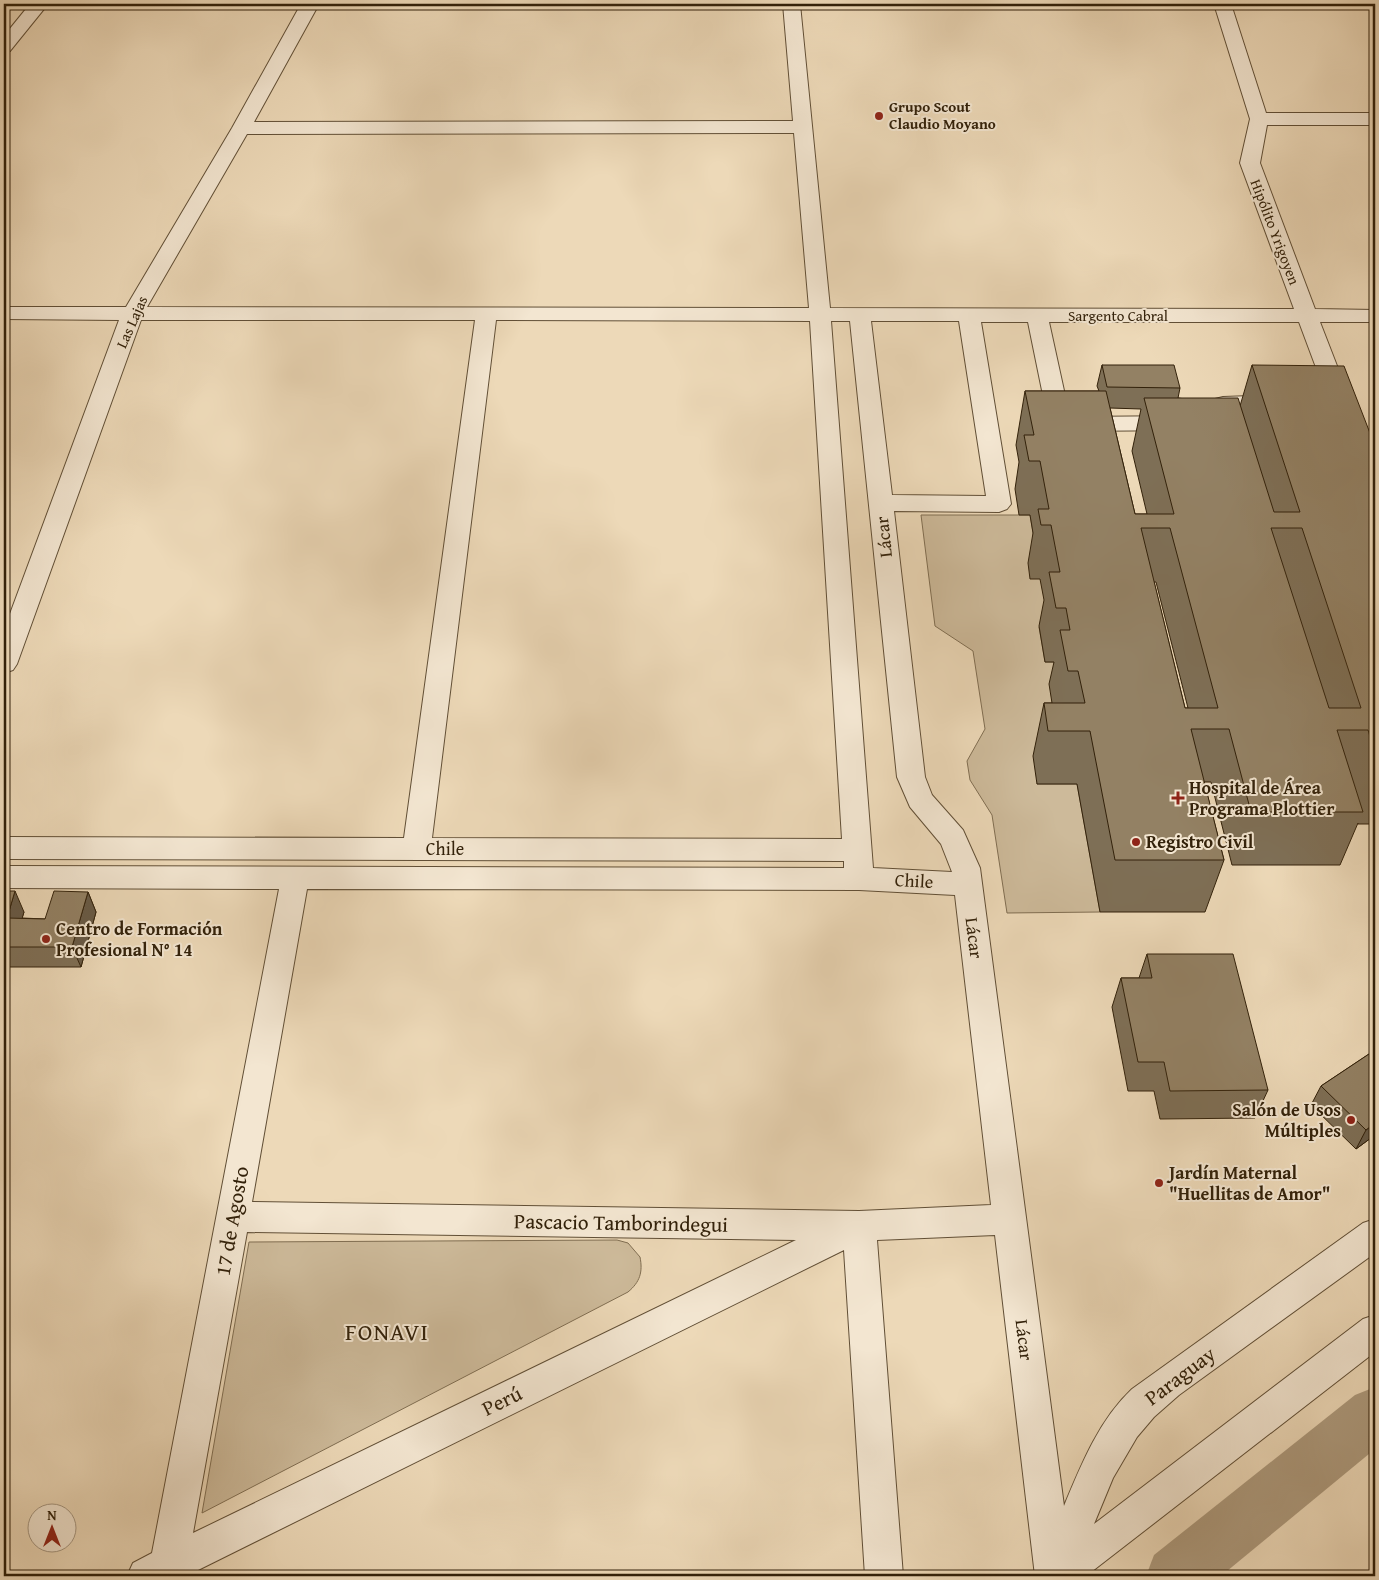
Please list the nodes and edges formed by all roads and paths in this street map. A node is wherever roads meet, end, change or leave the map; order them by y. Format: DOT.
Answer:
graph roads {
  1 [pos="39,4"];
  2 [pos="310,4"];
  3 [pos="792,4"];
  4 [pos="1222,4"];
  5 [pos="4,47"];
  6 [pos="1259,119"];
  7 [pos="1375,119"];
  8 [pos="803,127"];
  9 [pos="241,128"];
  10 [pos="4,313"];
  11 [pos="132,314"];
  12 [pos="486,314"];
  13 [pos="820,315"];
  14 [pos="860,315"];
  15 [pos="969,316"];
  16 [pos="1037,316"];
  17 [pos="1307,316"];
  18 [pos="1375,316"];
  19 [pos="880,503"];
  20 [pos="4,664"];
  21 [pos="4,848"];
  22 [pos="416,849"];
  23 [pos="856,850"];
  24 [pos="4,877"];
  25 [pos="294,878"];
  26 [pos="859,879"];
  27 [pos="968,885"];
  28 [pos="233,1217"];
  29 [pos="1009,1218"];
  30 [pos="859,1226"];
  31 [pos="1375,1234"];
  32 [pos="1375,1331"];
  33 [pos="157,1570"];
  34 [pos="884,1576"];
  35 [pos="1054,1576"];
  1 -- 5 [label="street"];
  2 -- 9 [label="street, Las Lajas"];
  3 -- 8 [label="street"];
  4 -- 6 [label="street, Hipólito Yrigoyen"];
  6 -- 7 [label="street"];
  6 -- 17 [label="street, Hipólito Yrigoyen"];
  8 -- 9 [label="street"];
  8 -- 13 [label="street"];
  9 -- 11 [label="street, Las Lajas"];
  10 -- 11 [label="street, Sargento Cabral"];
  11 -- 12 [label="street, Sargento Cabral"];
  11 -- 20 [label="street, Las Lajas"];
  12 -- 13 [label="street, Sargento Cabral"];
  12 -- 22 [label="street"];
  13 -- 14 [label="street, Sargento Cabral"];
  13 -- 23 [label="street"];
  14 -- 15 [label="street, Sargento Cabral"];
  14 -- 19 [label="street, Lácar"];
  15 -- 16 [label="street, Sargento Cabral"];
  15 -- 19 [label="street"];
  16 -- 17 [label="street, Sargento Cabral"];
  16 -- 17 [label="street, Hipólito Yrigoyen"];
  17 -- 18 [label="street, Sargento Cabral"];
  19 -- 27 [label="street, Lácar"];
  21 -- 22 [label="street, Chile"];
  22 -- 23 [label="street, Chile"];
  23 -- 26 [label="street"];
  24 -- 25 [label="street, Chile"];
  25 -- 26 [label="street, Chile"];
  25 -- 28 [label="street, 17 de Agosto"];
  26 -- 27 [label="street, Chile"];
  27 -- 29 [label="street, Lácar"];
  28 -- 30 [label="street, Pascacio Tamborindegui"];
  28 -- 33 [label="street, 17 de Agosto"];
  29 -- 30 [label="street, Pascacio Tamborindegui"];
  29 -- 35 [label="street, Lácar"];
  30 -- 33 [label="street, Perú"];
  30 -- 34 [label="street"];
  31 -- 35 [label="street, Paraguay"];
  32 -- 35 [label="street"];
}
